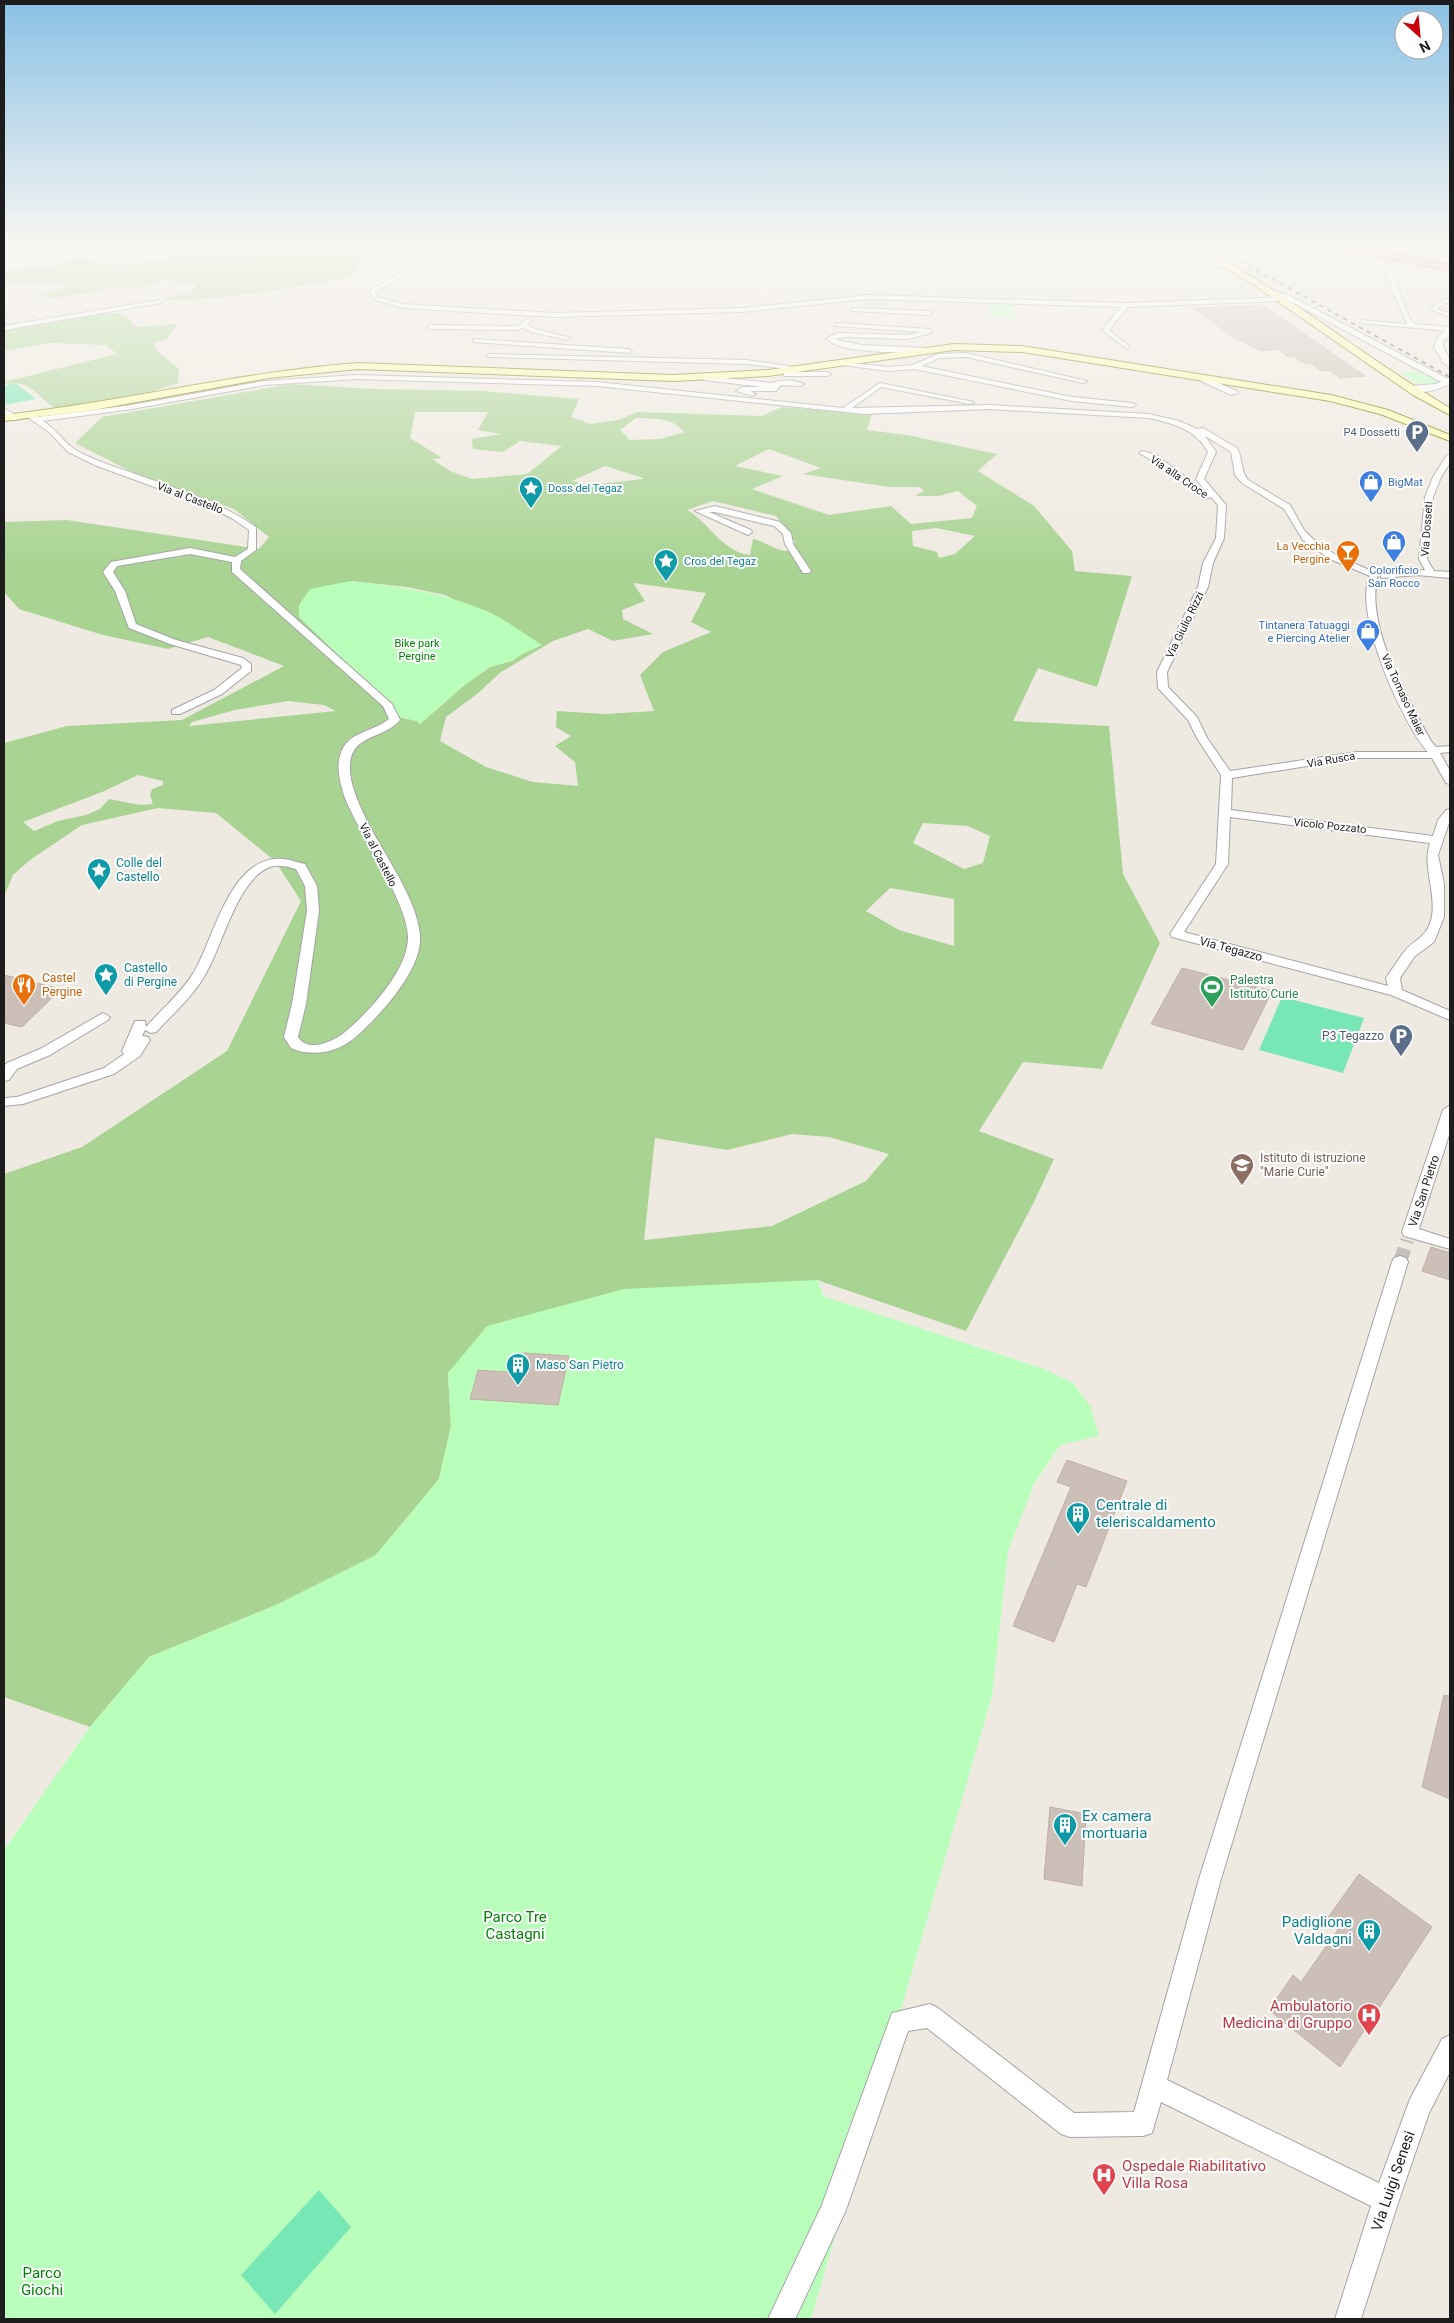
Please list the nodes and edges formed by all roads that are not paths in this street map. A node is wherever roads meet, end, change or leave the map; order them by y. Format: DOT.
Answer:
graph roads {
  1 [pos="642,352"];
  2 [pos="659,352"];
  3 [pos="912,352"];
  4 [pos="1044,352"];
  5 [pos="1359,352"];
  6 [pos="1394,352"];
  7 [pos="1440,352"];
  8 [pos="489,356"];
  9 [pos="685,358"];
  10 [pos="832,363"];
  11 [pos="1450,365"];
  12 [pos="914,367"];
  13 [pos="797,368"];
  14 [pos="828,374"];
  15 [pos="1200,377"];
  16 [pos="707,378"];
  17 [pos="739,381"];
  18 [pos="1083,381"];
  19 [pos="1449,381"];
  20 [pos="721,382"];
  21 [pos="800,384"];
  22 [pos="1414,390"];
  23 [pos="1442,391"];
  24 [pos="1234,393"];
  25 [pos="773,398"];
  26 [pos="1438,405"];
  27 [pos="1142,406"];
  28 [pos="989,407"];
  29 [pos="4,410"];
  30 [pos="845,410"];
  31 [pos="1176,412"];
  32 [pos="1450,412"];
  33 [pos="1450,416"];
  34 [pos="9,418"];
  35 [pos="32,418"];
  36 [pos="1178,423"];
  37 [pos="1450,435"];
  38 [pos="1143,454"];
  39 [pos="1450,458"];
  40 [pos="1216,500"];
  41 [pos="748,532"];
  42 [pos="1422,559"];
  43 [pos="237,560"];
  44 [pos="806,571"];
  45 [pos="1416,573"];
  46 [pos="1431,573"];
  47 [pos="1450,575"];
  48 [pos="1373,576"];
  49 [pos="176,712"];
  50 [pos="1450,750"];
  51 [pos="1434,752"];
  52 [pos="1227,775"];
  53 [pos="1450,781"];
  54 [pos="1224,813"];
  55 [pos="1447,816"];
  56 [pos="1435,840"];
  57 [pos="1444,885"];
  58 [pos="1396,992"];
  59 [pos="1450,1016"];
  60 [pos="103,1017"];
  61 [pos="4,1077"];
  62 [pos="4,1102"];
  63 [pos="1450,1110"];
  64 [pos="1450,1244"];
  65 [pos="1400,1262"];
  66 [pos="1450,2047"];
  67 [pos="1154,2086"];
  68 [pos="1386,2200"];
  69 [pos="781,2319"];
  70 [pos="1348,2319"];
  1 -- 9 [label="street"];
  2 -- 9 [label="street"];
  3 -- 10 [label="main road"];
  4 -- 15 [label="main road"];
  5 -- 22 [label="main road"];
  6 -- 19 [label="street"];
  7 -- 11 [label="street"];
  8 -- 9 [label="street"];
  9 -- 13 [label="street"];
  10 -- 12 [label="street"];
  10 -- 13 [label="main road"];
  12 -- 18 [label="street"];
  12 -- 27 [label="street"];
  13 -- 16 [label="main road"];
  14 -- 17 [label="street"];
  15 -- 24 [label="street"];
  15 -- 37 [label="main road"];
  16 -- 20 [label="street"];
  16 -- 35 [label="main road"];
  17 -- 20 [label="street"];
  17 -- 21 [label="street"];
  19 -- 22 [label="street"];
  19 -- 23 [label="street"];
  20 -- 25 [label="street"];
  22 -- 23 [label="street"];
  22 -- 26 [label="main road"];
  23 -- 32 [label="street"];
  26 -- 32 [label="main road"];
  26 -- 33 [label="main road"];
  28 -- 30 [label="street"];
  28 -- 30 [label="street"];
  28 -- 36 [label="street"];
  29 -- 34 [label="street"];
  30 -- 35 [label="street"];
  31 -- 36 [label="street"];
  34 -- 35 [label="main road"];
  35 -- 43 [label="street, Via al Castello"];
  36 -- 40 [label="street, Via Giulio Rizzi"];
  36 -- 48 [label="street"];
  38 -- 40 [label="street, Via alla Croce"];
  39 -- 42 [label="street, Via Dosseti"];
  40 -- 52 [label="street, Via Giulio Rizzi"];
  41 -- 44 [label="street"];
  42 -- 45 [label="street"];
  42 -- 46 [label="street, Via Dosseti"];
  43 -- 49 [label="street"];
  43 -- 62 [label="street, Via al Castello"];
  45 -- 46 [label="street"];
  45 -- 48 [label="street"];
  46 -- 47 [label="street"];
  48 -- 51 [label="street, Via Tomaso Maier"];
  50 -- 51 [label="street, Via Rusca"];
  51 -- 52 [label="street, Via Rusca"];
  51 -- 53 [label="street, Via Tomaso Maier"];
  52 -- 54 [label="street, Via Tegazzo"];
  54 -- 56 [label="street, Vicolo Pozzato"];
  54 -- 58 [label="street, Via Tegazzo"];
  55 -- 56 [label="street"];
  56 -- 57 [label="street"];
  57 -- 58 [label="street"];
  58 -- 59 [label="street, Via Tegazzo"];
  60 -- 61 [label="street"];
  63 -- 64 [label="street, Via San Pietro"];
  65 -- 67 [label="street"];
  66 -- 68 [label="street, Via Luigi Senesi"];
  67 -- 68 [label="street"];
  67 -- 69 [label="street"];
  68 -- 70 [label="street, Via Luigi Senesi"];
}
